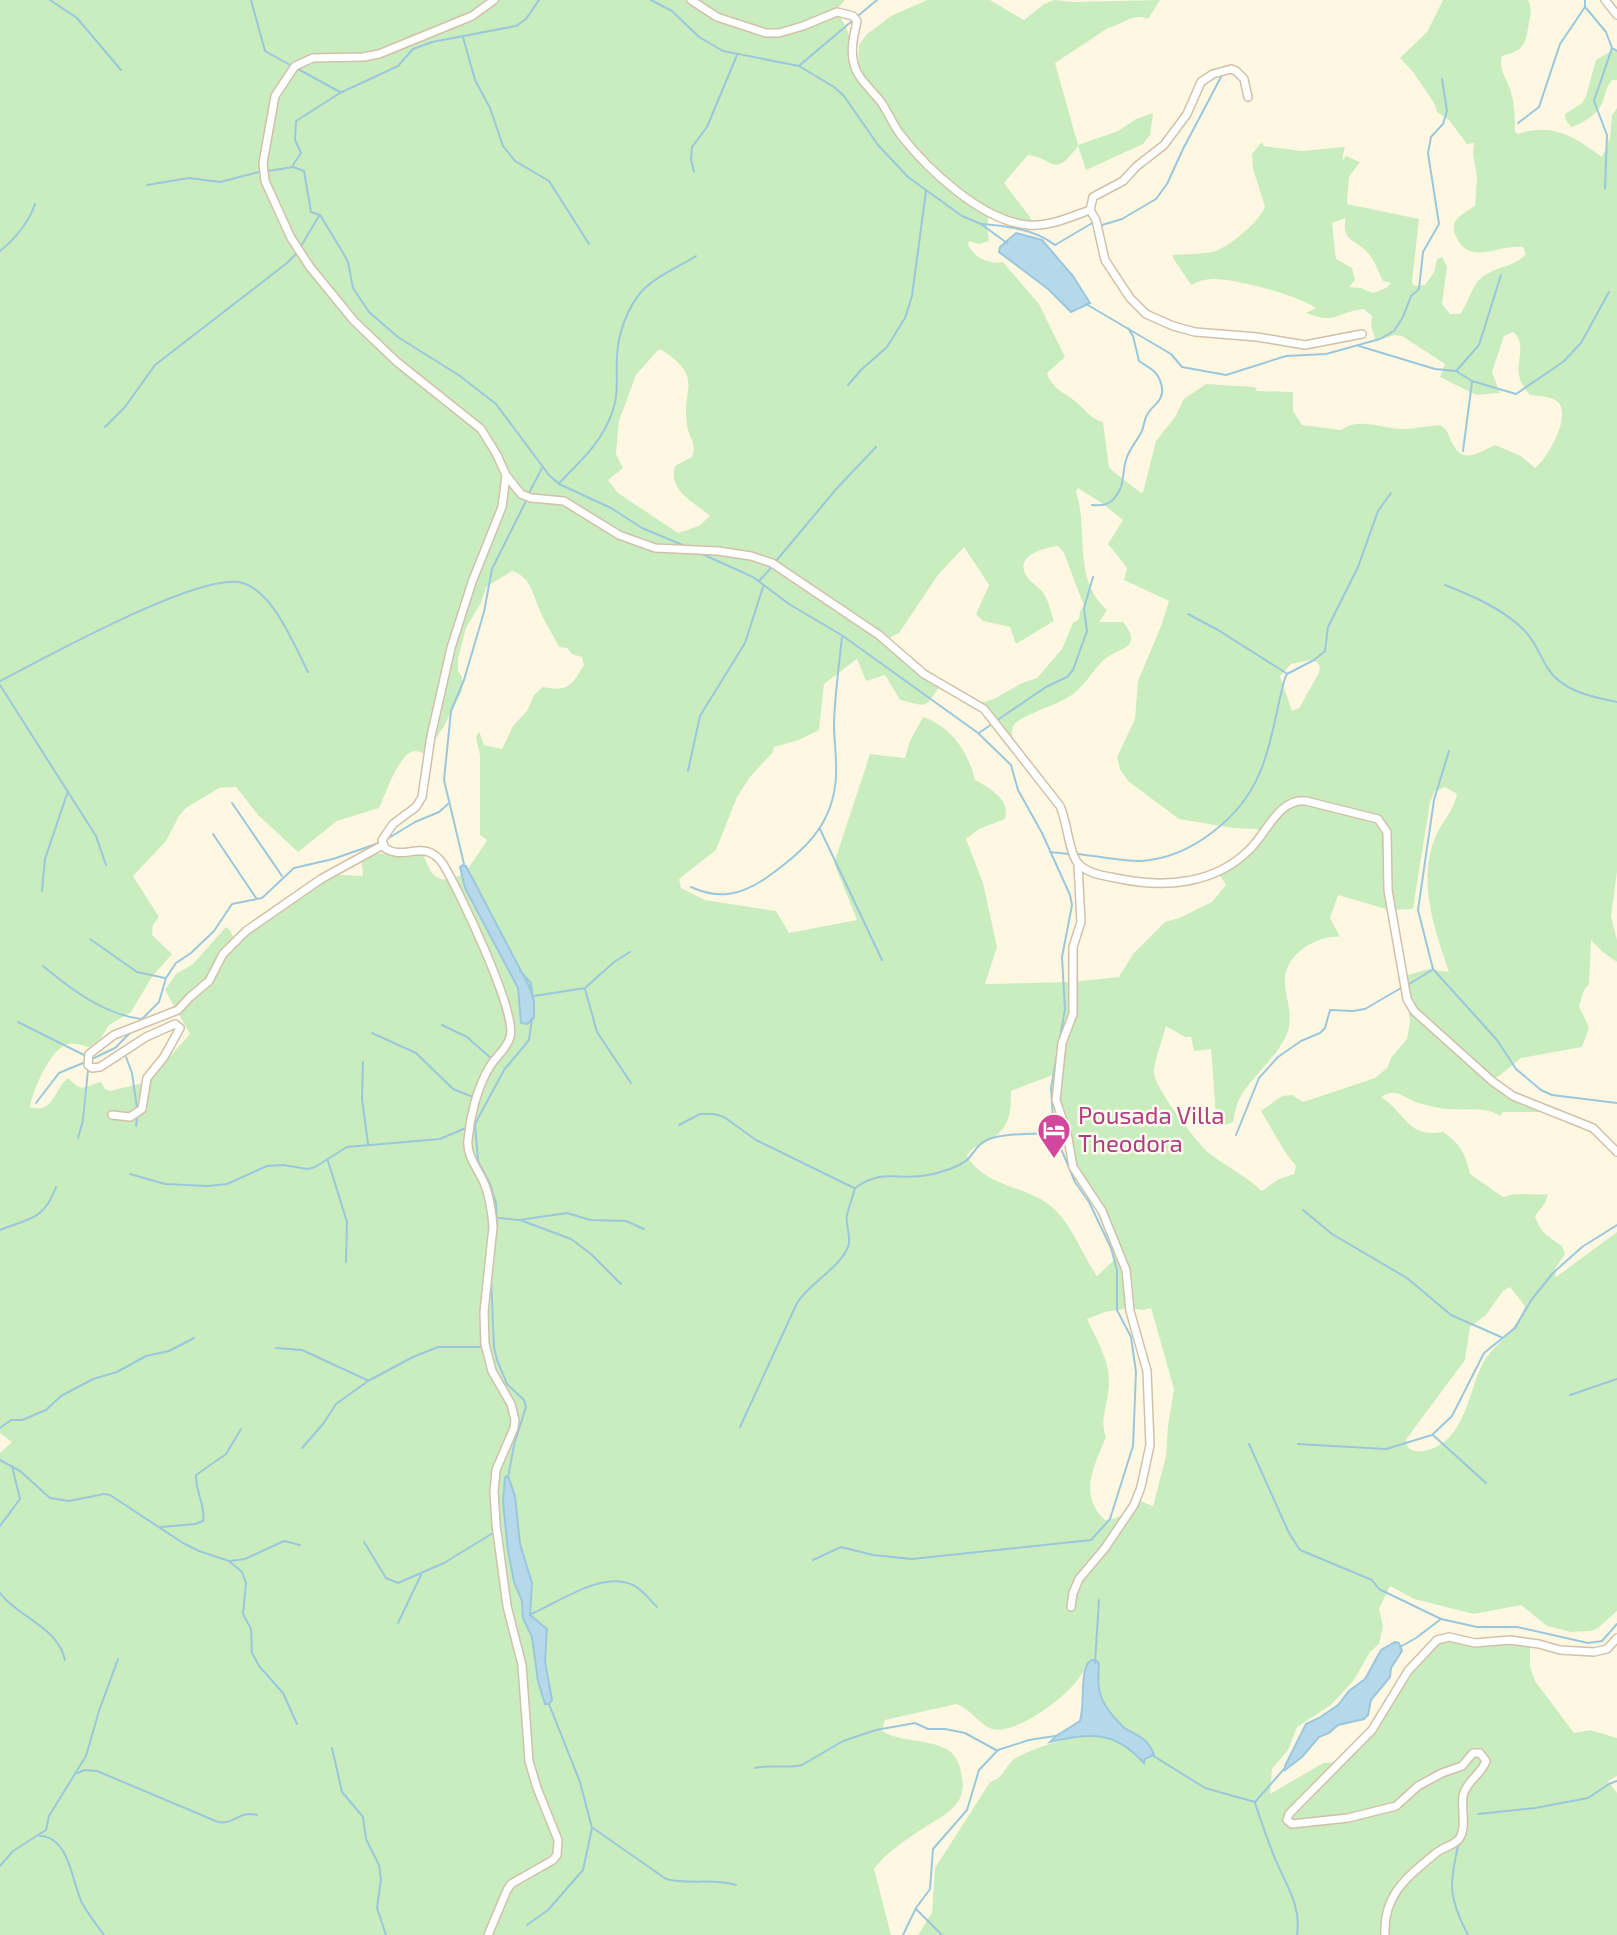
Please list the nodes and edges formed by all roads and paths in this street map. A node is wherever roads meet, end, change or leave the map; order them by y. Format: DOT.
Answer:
graph roads {
  1 [pos="494,0"];
  2 [pos="691,0"];
  3 [pos="1605,0"];
  4 [pos="1617,15"];
  5 [pos="1248,97"];
  6 [pos="1090,210"];
  7 [pos="1362,334"];
  8 [pos="506,475"];
  9 [pos="383,845"];
  10 [pos="1077,863"];
  11 [pos="112,1115"];
  12 [pos="1617,1152"];
  13 [pos="1071,1607"];
  14 [pos="1617,1638"];
  15 [pos="491,1934"];
  16 [pos="1385,1935"];
  1 -- 8 [label="street"];
  2 -- 6 [label="street"];
  3 -- 4 [label="street"];
  5 -- 6 [label="street"];
  6 -- 7 [label="street"];
  8 -- 9 [label="street"];
  8 -- 10 [label="street"];
  9 -- 11 [label="street"];
  9 -- 15 [label="street"];
  10 -- 12 [label="street"];
  10 -- 13 [label="street"];
  14 -- 16 [label="street"];
}
